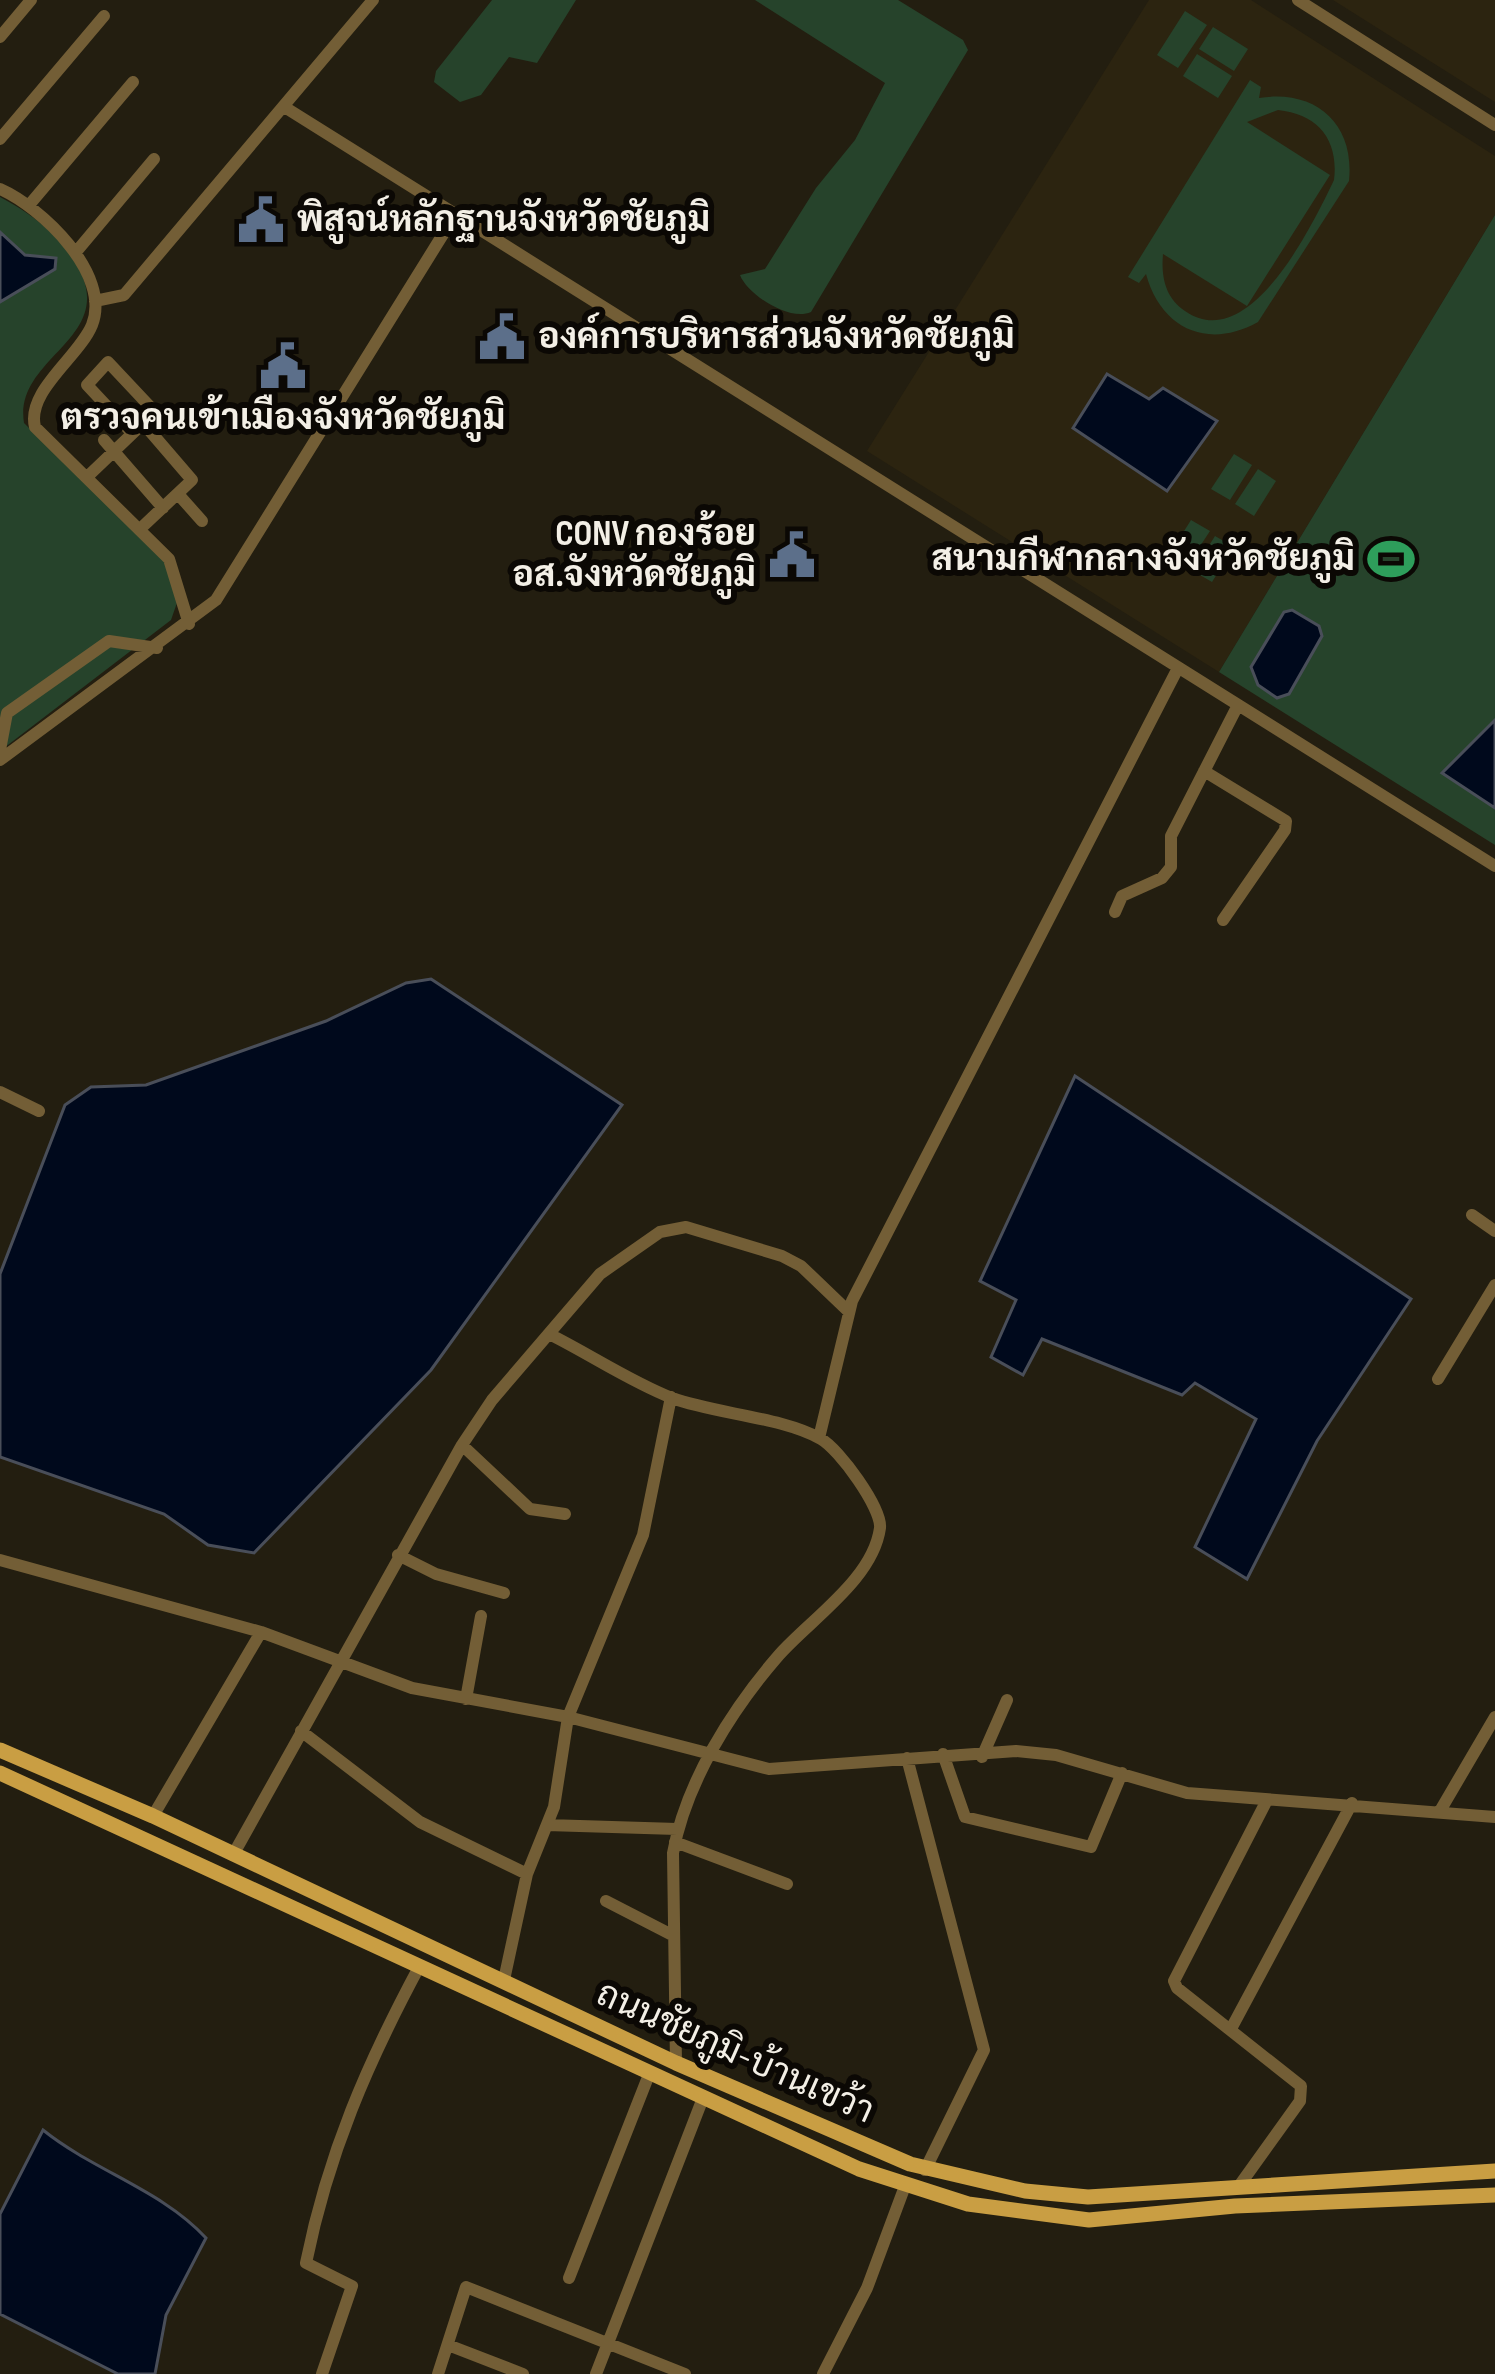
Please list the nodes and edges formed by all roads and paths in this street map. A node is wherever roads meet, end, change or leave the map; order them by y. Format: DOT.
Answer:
graph roads {
  1 [pos="31,0"];
  2 [pos="373,0"];
  3 [pos="1298,0"];
  4 [pos="104,16"];
  5 [pos="0,37"];
  6 [pos="133,82"];
  7 [pos="286,109"];
  8 [pos="1495,125"];
  9 [pos="0,139"];
  10 [pos="154,159"];
  11 [pos="0,189"];
  12 [pos="29,204"];
  13 [pos="455,215"];
  14 [pos="76,252"];
  15 [pos="95,302"];
  16 [pos="138,428"];
  17 [pos="109,446"];
  18 [pos="87,477"];
  19 [pos="178,494"];
  20 [pos="163,508"];
  21 [pos="202,521"];
  22 [pos="140,529"];
  23 [pos="189,623"];
  24 [pos="157,648"];
  25 [pos="1178,668"];
  26 [pos="1238,705"];
  27 [pos="0,750"];
  28 [pos="0,760"];
  29 [pos="1204,771"];
  30 [pos="1495,866"];
  31 [pos="1115,912"];
  32 [pos="1223,920"];
  33 [pos="0,1092"];
  34 [pos="39,1111"];
  35 [pos="1472,1215"];
  36 [pos="1495,1231"];
  37 [pos="1495,1285"];
  38 [pos="848,1311"];
  39 [pos="551,1335"];
  40 [pos="1438,1379"];
  41 [pos="671,1397"];
  42 [pos="819,1438"];
  43 [pos="462,1445"];
  44 [pos="565,1514"];
  45 [pos="398,1555"];
  46 [pos="0,1560"];
  47 [pos="504,1593"];
  48 [pos="482,1616"];
  49 [pos="261,1632"];
  50 [pos="337,1662"];
  51 [pos="466,1699"];
  52 [pos="1007,1700"];
  53 [pos="568,1717"];
  54 [pos="1495,1717"];
  55 [pos="301,1732"];
  56 [pos="0,1750"];
  57 [pos="713,1751"];
  58 [pos="944,1754"];
  59 [pos="982,1757"];
  60 [pos="907,1758"];
  61 [pos="1122,1773"];
  62 [pos="1,1778"];
  63 [pos="1266,1802"];
  64 [pos="1352,1803"];
  65 [pos="1440,1811"];
  66 [pos="153,1816"];
  67 [pos="1495,1817"];
  68 [pos="548,1825"];
  69 [pos="676,1836"];
  70 [pos="233,1855"];
  71 [pos="527,1874"];
  72 [pos="286,1879"];
  73 [pos="787,1883"];
  74 [pos="279,1900"];
  75 [pos="606,1901"];
  76 [pos="674,1936"];
  77 [pos="419,1967"];
  78 [pos="504,1980"];
  79 [pos="1232,2027"];
  80 [pos="676,2063"];
  81 [pos="650,2072"];
  82 [pos="703,2098"];
  83 [pos="925,2170"];
  84 [pos="1495,2171"];
  85 [pos="905,2186"];
  86 [pos="1239,2186"];
  87 [pos="1495,2195"];
  88 [pos="569,2278"];
  89 [pos="609,2341"];
  90 [pos="448,2344"];
  91 [pos="322,2374"];
  92 [pos="438,2374"];
  93 [pos="523,2374"];
  94 [pos="596,2374"];
  95 [pos="685,2374"];
  96 [pos="823,2374"];
  1 -- 5 [label="street"];
  2 -- 7 [label="street"];
  3 -- 8 [label="street"];
  4 -- 9 [label="street"];
  6 -- 12 [label="street"];
  7 -- 13 [label="street"];
  7 -- 15 [label="street"];
  10 -- 14 [label="street"];
  11 -- 12 [label="street"];
  12 -- 14 [label="street"];
  13 -- 23 [label="street"];
  13 -- 25 [label="street"];
  14 -- 15 [label="street"];
  15 -- 18 [label="street"];
  16 -- 16 [label="street"];
  16 -- 17 [label="street"];
  16 -- 19 [label="street"];
  17 -- 18 [label="street"];
  17 -- 20 [label="street"];
  18 -- 22 [label="street"];
  19 -- 20 [label="street"];
  19 -- 21 [label="street"];
  20 -- 22 [label="street"];
  22 -- 23 [label="street"];
  23 -- 24 [label="street"];
  24 -- 27 [label="street"];
  24 -- 28 [label="street"];
  25 -- 26 [label="street"];
  25 -- 38 [label="street"];
  26 -- 29 [label="street"];
  26 -- 30 [label="street"];
  29 -- 31 [label="street"];
  29 -- 32 [label="street"];
  33 -- 34 [label="street"];
  35 -- 36 [label="street"];
  37 -- 40 [label="street"];
  38 -- 39 [label="street"];
  38 -- 42 [label="street"];
  39 -- 41 [label="street"];
  39 -- 43 [label="street"];
  41 -- 42 [label="street"];
  41 -- 53 [label="street"];
  42 -- 57 [label="street"];
  43 -- 44 [label="street"];
  43 -- 45 [label="street"];
  45 -- 47 [label="street"];
  45 -- 50 [label="street"];
  46 -- 49 [label="street"];
  48 -- 51 [label="street"];
  49 -- 50 [label="street"];
  49 -- 66 [label="street"];
  50 -- 51 [label="street"];
  50 -- 55 [label="street"];
  51 -- 53 [label="street"];
  52 -- 59 [label="street"];
  53 -- 57 [label="street"];
  53 -- 68 [label="street"];
  54 -- 65 [label="street"];
  55 -- 70 [label="street"];
  55 -- 71 [label="street"];
  56 -- 66 [label="main road, ถนนชัยภูมิ-บ้านเขว้า"];
  57 -- 60 [label="street"];
  57 -- 69 [label="street"];
  58 -- 59 [label="street"];
  58 -- 60 [label="street"];
  58 -- 61 [label="street"];
  59 -- 61 [label="street"];
  60 -- 83 [label="street"];
  61 -- 63 [label="street"];
  62 -- 74 [label="main road, ถนนชัยภูมิ-บ้านเขว้า"];
  63 -- 64 [label="street"];
  63 -- 79 [label="street"];
  64 -- 65 [label="street"];
  64 -- 79 [label="street"];
  65 -- 67 [label="street"];
  66 -- 70 [label="main road, ถนนชัยภูมิ-บ้านเขว้า"];
  68 -- 69 [label="street"];
  68 -- 71 [label="street"];
  69 -- 73 [label="street"];
  69 -- 76 [label="street"];
  70 -- 72 [label="main road, ถนนชัยภูมิ-บ้านเขว้า"];
  71 -- 78 [label="street"];
  72 -- 74 [label="main road"];
  72 -- 78 [label="main road, ถนนชัยภูมิ-บ้านเขว้า"];
  74 -- 77 [label="main road, ถนนชัยภูมิ-บ้านเขว้า"];
  75 -- 76 [label="street"];
  76 -- 80 [label="street"];
  77 -- 81 [label="main road, ถนนชัยภูมิ-บ้านเขว้า"];
  77 -- 91 [label="street"];
  78 -- 80 [label="main road, ถนนชัยภูมิ-บ้านเขว้า"];
  79 -- 86 [label="street"];
  80 -- 83 [label="main road, ถนนชัยภูมิ-บ้านเขว้า"];
  81 -- 82 [label="main road, ถนนชัยภูมิ-บ้านเขว้า"];
  81 -- 88 [label="street"];
  82 -- 85 [label="main road, ถนนชัยภูมิ-บ้านเขว้า"];
  82 -- 89 [label="street"];
  83 -- 86 [label="main road, ถนนชัยภูมิ-บ้านเขว้า"];
  84 -- 86 [label="main road, ถนนชัยภูมิ-บ้านเขว้า"];
  85 -- 87 [label="main road, ถนนชัยภูมิ-บ้านเขว้า"];
  85 -- 96 [label="street"];
  89 -- 90 [label="street"];
  89 -- 94 [label="street"];
  89 -- 95 [label="street"];
  90 -- 92 [label="street"];
  90 -- 93 [label="street"];
}
